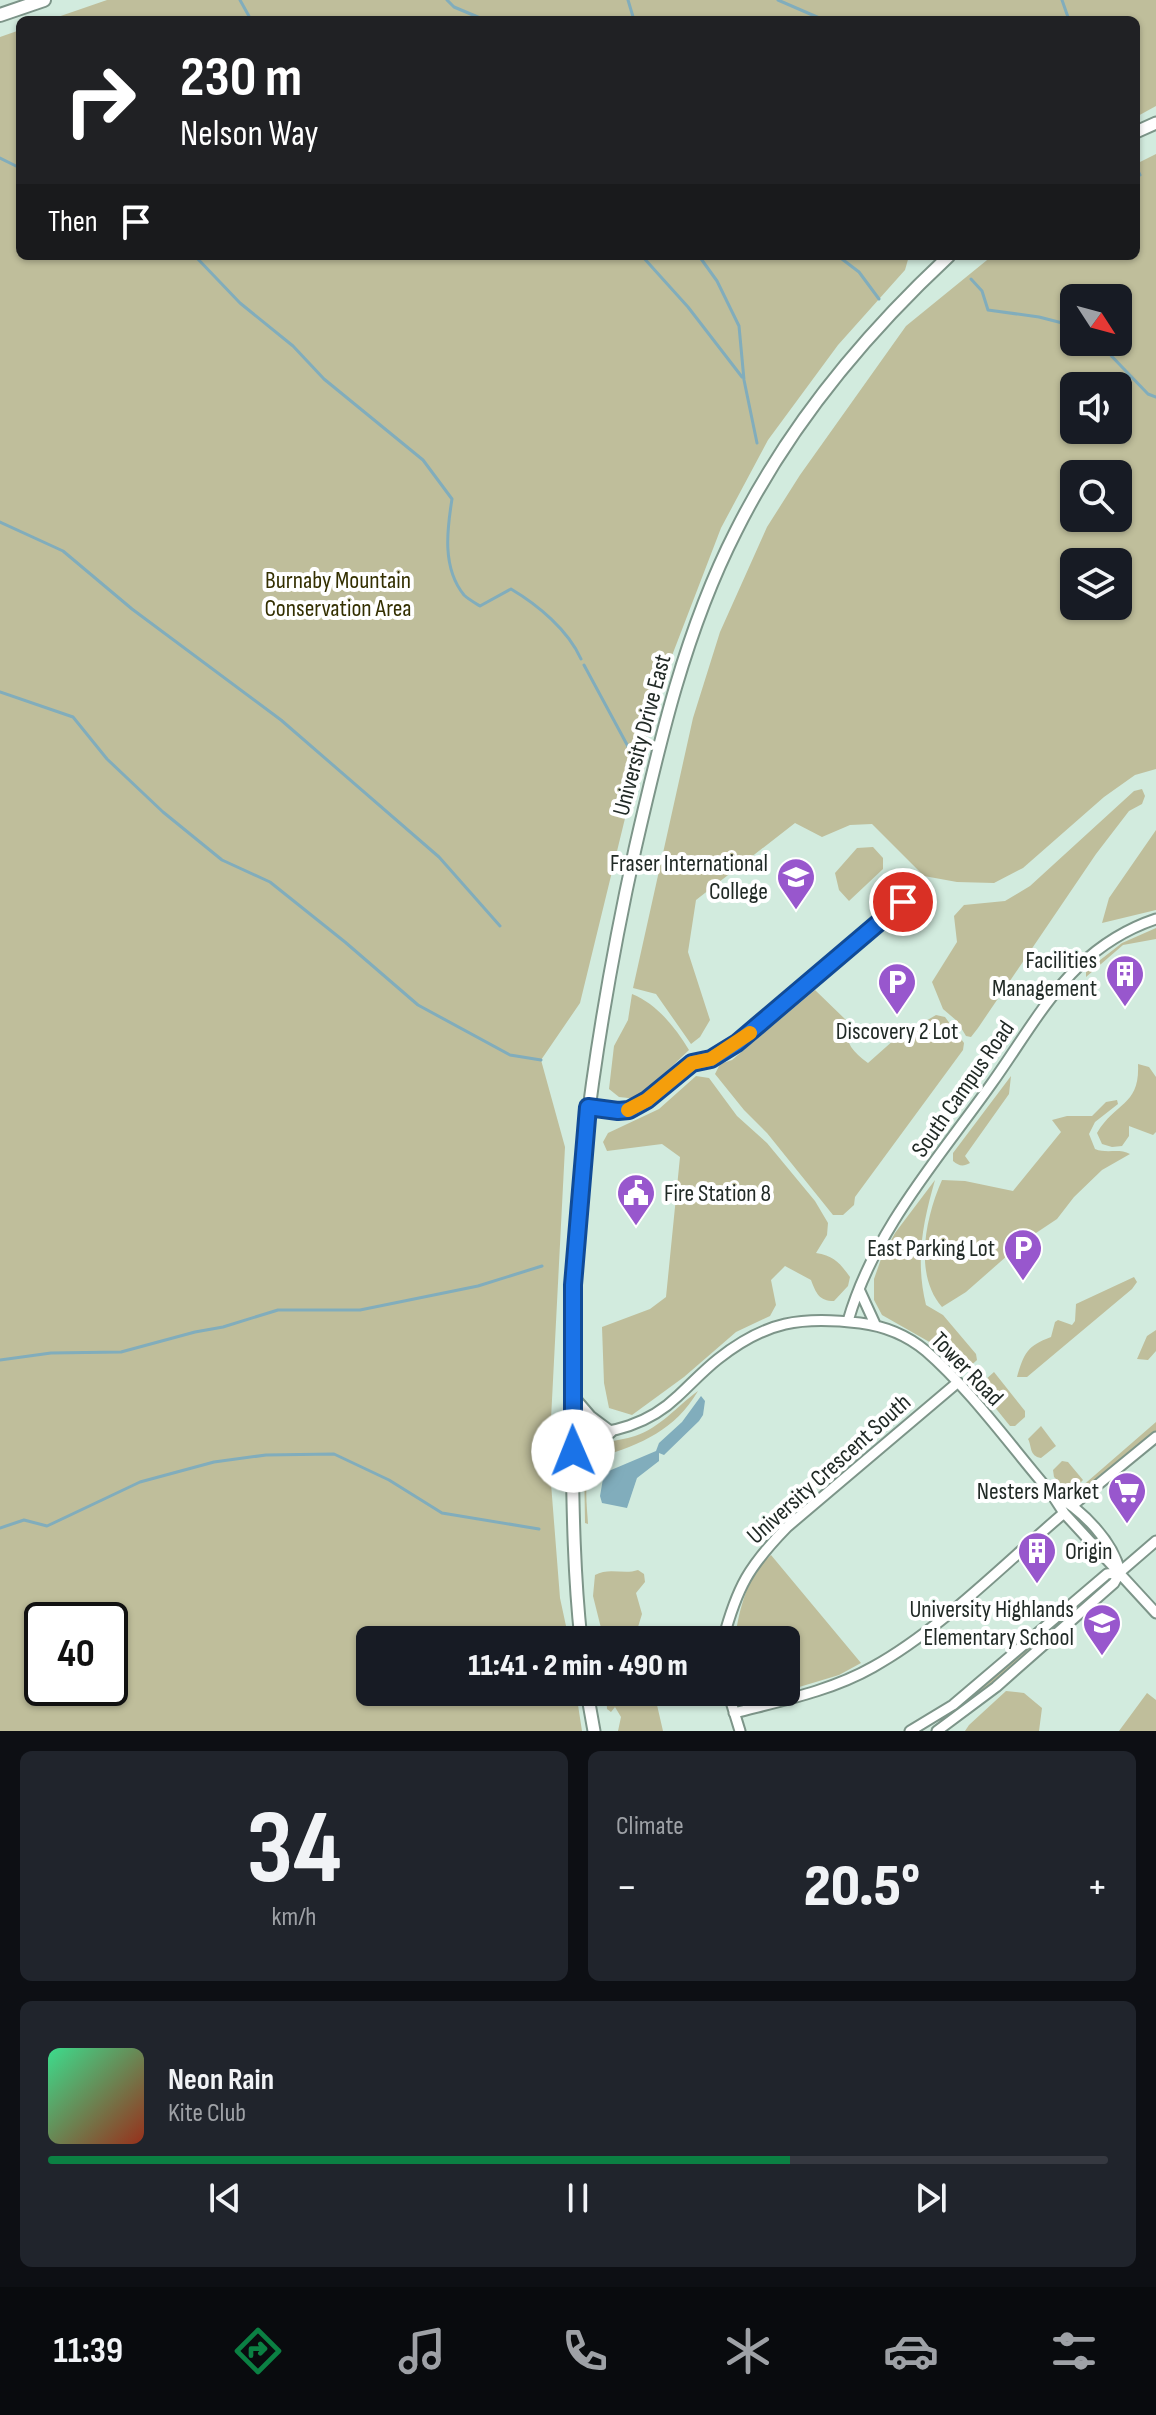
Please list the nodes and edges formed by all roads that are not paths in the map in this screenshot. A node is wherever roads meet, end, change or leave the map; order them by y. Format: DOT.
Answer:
graph roads {
  1 [pos="44,0"];
  2 [pos="0,15"];
  3 [pos="945,260"];
  4 [pos="917,891"];
  5 [pos="1156,919"];
  6 [pos="588,1107"];
  7 [pos="859,1289"];
  8 [pos="848,1321"];
  9 [pos="875,1324"];
  10 [pos="957,1383"];
  11 [pos="572,1396"];
  12 [pos="610,1432"];
  13 [pos="572,1436"];
  14 [pos="1156,1437"];
  15 [pos="1051,1493"];
  16 [pos="1073,1505"];
  17 [pos="1064,1513"];
  18 [pos="1156,1541"];
  19 [pos="1120,1572"];
  20 [pos="1156,1613"];
  21 [pos="580,1626"];
  22 [pos="727,1626"];
  23 [pos="590,1706"];
  24 [pos="732,1706"];
  25 [pos="734,1713"];
  26 [pos="594,1731"];
  27 [pos="740,1731"];
  28 [pos="910,1731"];
  29 [pos="937,1731"];
  1 -- 2 [label="main road"];
  3 -- 6 [label="street, University Drive East"];
  4 -- 6 [label="street"];
  5 -- 7 [label="street, South Campus Road"];
  6 -- 11 [label="street, University Drive East"];
  7 -- 8 [label="street, South Campus Road"];
  7 -- 9 [label="street"];
  8 -- 9 [label="street, Tower Road"];
  8 -- 12 [label="street, Tower Road"];
  9 -- 10 [label="street, Tower Road"];
  10 -- 15 [label="street, Tower Road"];
  10 -- 22 [label="street, University Crescent South"];
  11 -- 12 [label="street"];
  11 -- 13 [label="street, University Drive East"];
  12 -- 13 [label="street, Tower Road"];
  13 -- 21 [label="street, University Drive East"];
  14 -- 16 [label="street"];
  15 -- 16 [label="street, Tower Road"];
  15 -- 17 [label="street, Tower Road"];
  16 -- 19 [label="street, Tower Road"];
  17 -- 19 [label="street, Tower Road"];
  17 -- 25 [label="street"];
  18 -- 19 [label="street"];
  19 -- 20 [label="street, Tower Road"];
  19 -- 28 [label="street"];
  19 -- 29 [label="street"];
  23 -- 26 [label="street"];
  24 -- 25 [label="street"];
  25 -- 27 [label="street"];
}
